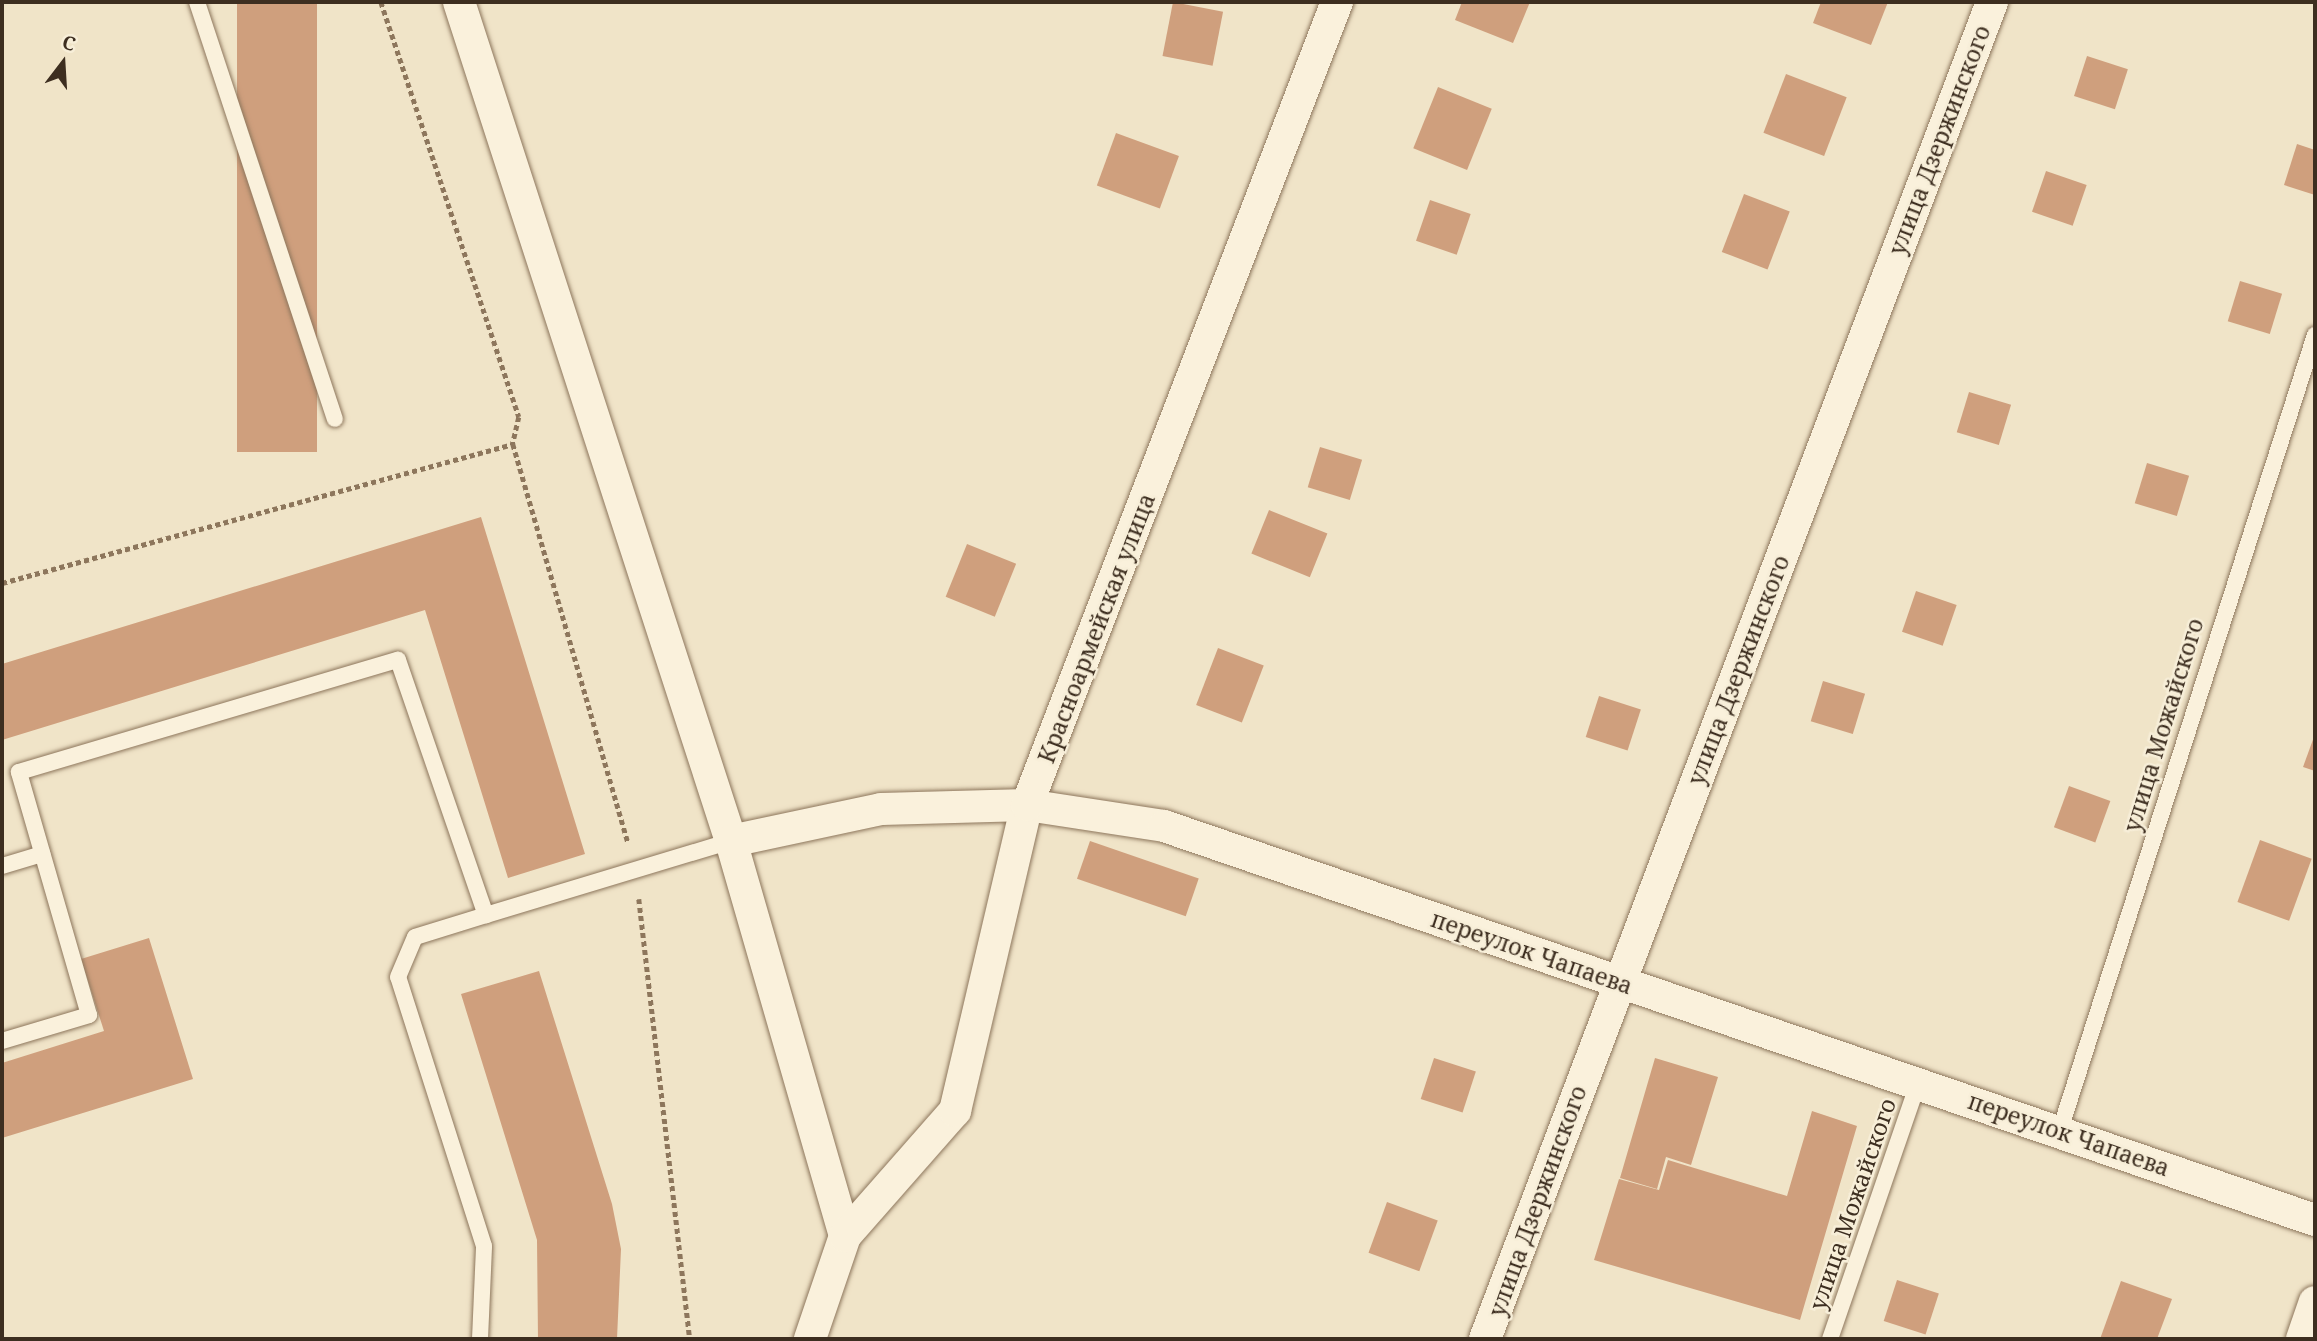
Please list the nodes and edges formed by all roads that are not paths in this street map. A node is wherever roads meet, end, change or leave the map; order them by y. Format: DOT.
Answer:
graph roads {
  1 [pos="197,2"];
  2 [pos="459,2"];
  3 [pos="1337,2"];
  4 [pos="1992,2"];
  5 [pos="2315,335"];
  6 [pos="335,419"];
  7 [pos="1027,805"];
  8 [pos="731,841"];
  9 [pos="42,854"];
  10 [pos="2,866"];
  11 [pos="486,915"];
  12 [pos="1619,982"];
  13 [pos="2,1041"];
  14 [pos="1918,1083"];
  15 [pos="2060,1130"];
  16 [pos="2315,1220"];
  17 [pos="845,1236"];
  18 [pos="2315,1302"];
  19 [pos="480,1339"];
  20 [pos="810,1339"];
  21 [pos="1485,1339"];
  22 [pos="1830,1339"];
  23 [pos="2302,1339"];
  1 -- 6 [label="lane"];
  2 -- 8 [label="street"];
  3 -- 7 [label="street, Красноармейская улица"];
  4 -- 12 [label="street, улица Дзержинского"];
  5 -- 15 [label="lane, улица Можайского"];
  7 -- 8 [label="street, переулок Чапаева"];
  7 -- 12 [label="street, переулок Чапаева"];
  7 -- 17 [label="street, Красноармейская улица"];
  8 -- 11 [label="lane"];
  8 -- 17 [label="street"];
  9 -- 10 [label="lane"];
  9 -- 11 [label="lane"];
  9 -- 13 [label="lane"];
  11 -- 19 [label="lane"];
  12 -- 14 [label="street, переулок Чапаева"];
  12 -- 21 [label="street, улица Дзержинского"];
  14 -- 15 [label="street, переулок Чапаева"];
  14 -- 22 [label="lane, улица Можайского"];
  15 -- 16 [label="street, переулок Чапаева"];
  17 -- 20 [label="street"];
  18 -- 23 [label="street"];
}
